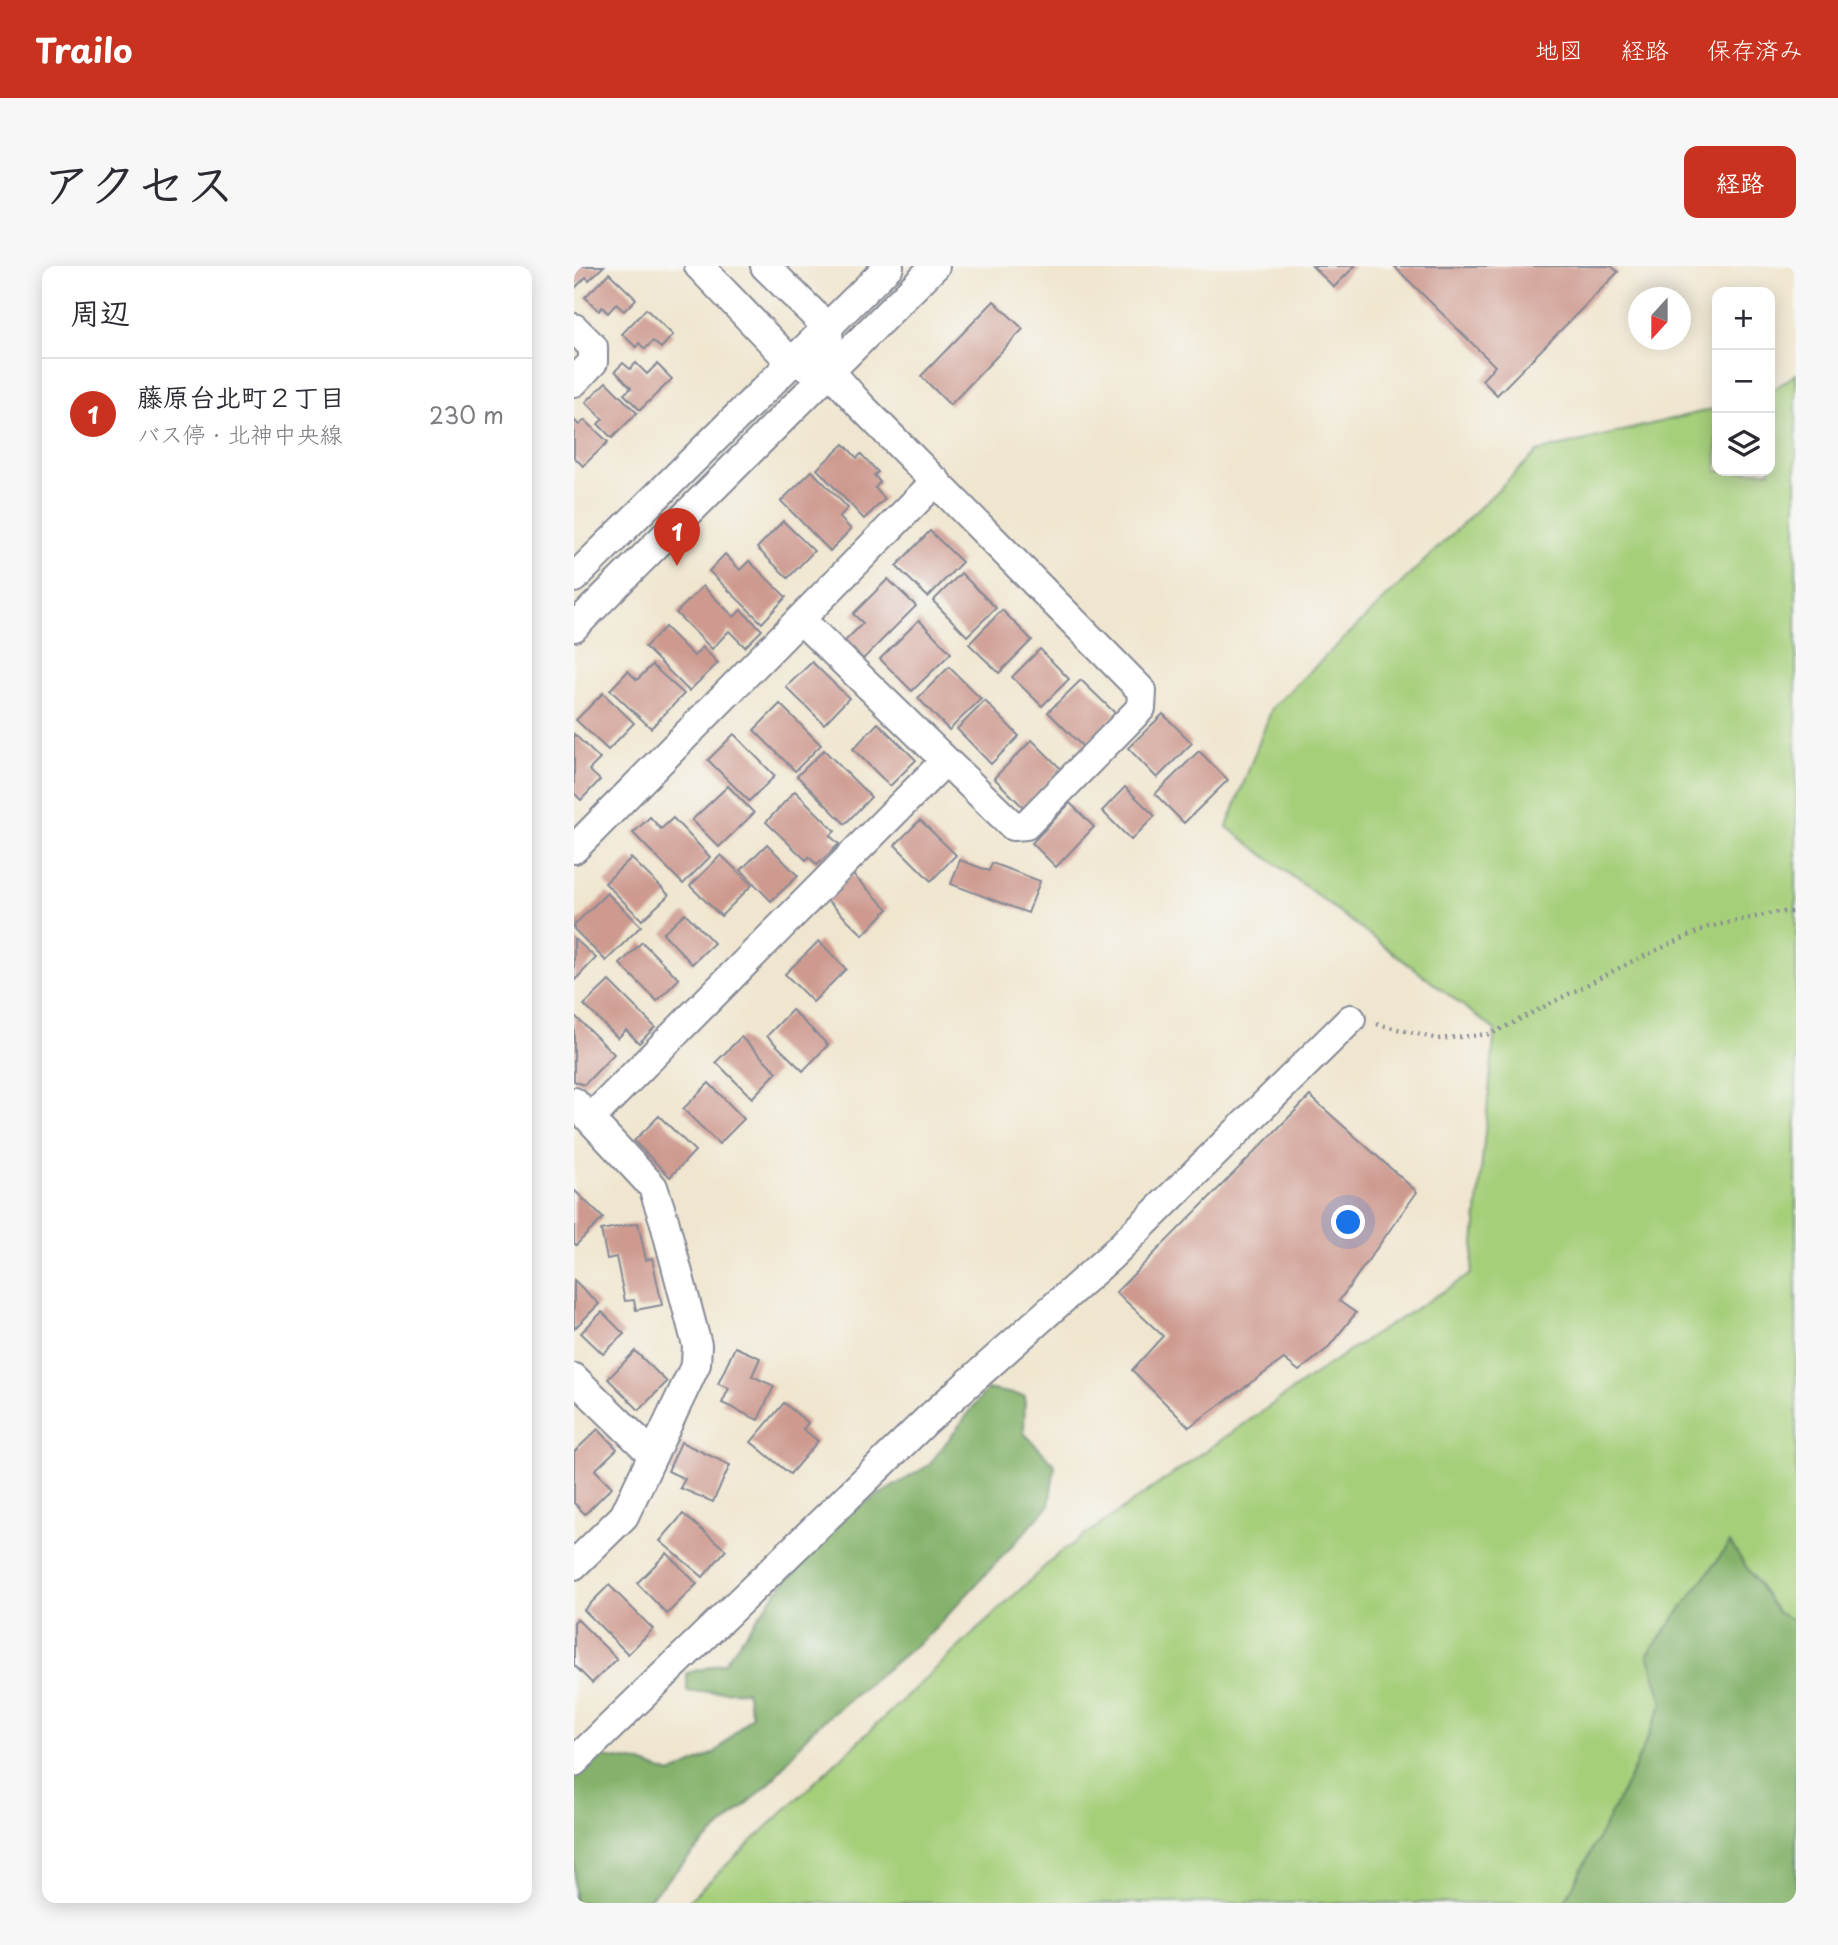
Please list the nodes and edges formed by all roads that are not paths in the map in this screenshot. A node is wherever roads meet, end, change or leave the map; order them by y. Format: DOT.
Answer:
graph roads {
  1 [pos="699,266"];
  2 [pos="765,266"];
  3 [pos="889,266"];
  4 [pos="935,266"];
  5 [pos="574,328"];
  6 [pos="828,328"];
  7 [pos="791,362"];
  8 [pos="831,372"];
  9 [pos="574,382"];
  10 [pos="936,481"];
  11 [pos="574,578"];
  12 [pos="801,620"];
  13 [pos="574,627"];
  14 [pos="945,761"];
  15 [pos="574,849"];
  16 [pos="1351,1019"];
  17 [pos="582,1110"];
  18 [pos="574,1378"];
  19 [pos="652,1454"];
  20 [pos="574,1564"];
  21 [pos="574,1762"];
  1 -- 7 [label="street"];
  2 -- 6 [label="street"];
  3 -- 6 [label="street"];
  4 -- 8 [label="street"];
  5 -- 9 [label="street"];
  6 -- 7 [label="street"];
  6 -- 8 [label="street"];
  7 -- 8 [label="street"];
  7 -- 11 [label="street"];
  8 -- 10 [label="street"];
  8 -- 13 [label="street"];
  10 -- 12 [label="street"];
  10 -- 14 [label="street"];
  12 -- 14 [label="street"];
  12 -- 15 [label="street"];
  14 -- 17 [label="street"];
  16 -- 21 [label="street"];
  17 -- 19 [label="street"];
  18 -- 19 [label="street"];
  19 -- 20 [label="street"];
}
